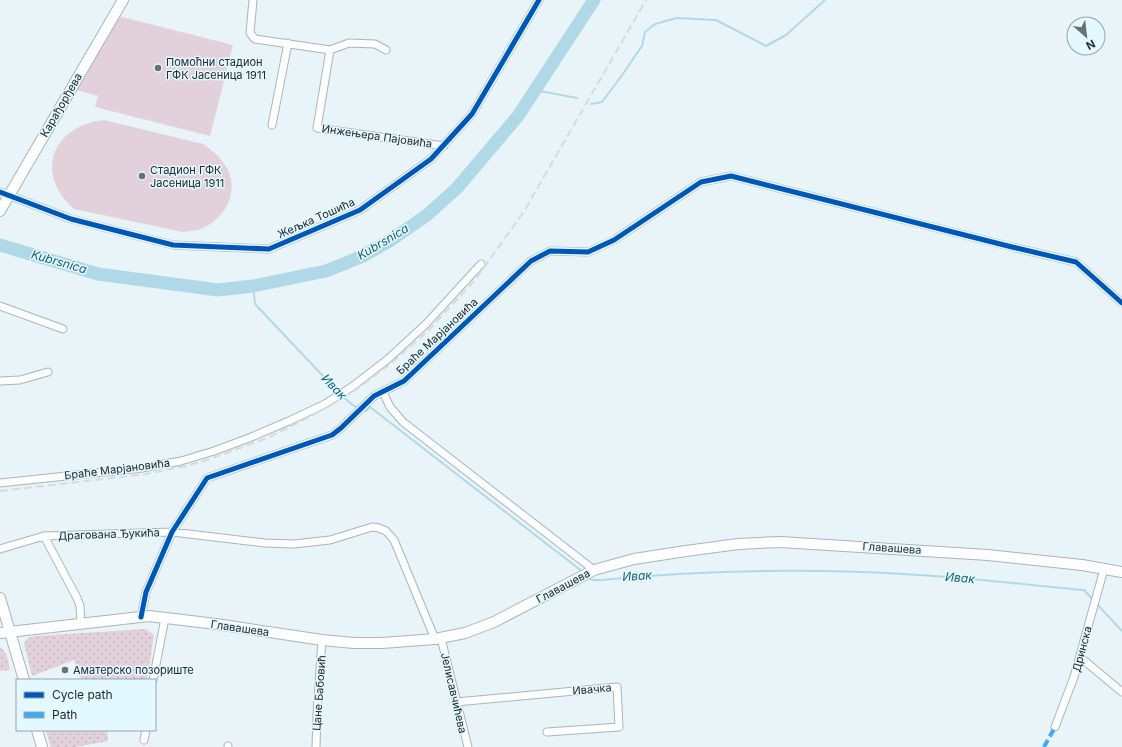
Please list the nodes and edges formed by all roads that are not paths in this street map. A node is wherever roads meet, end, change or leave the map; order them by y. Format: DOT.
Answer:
graph roads {
  1 [pos="122,0"];
  2 [pos="253,0"];
  3 [pos="539,0"];
  4 [pos="288,43"];
  5 [pos="330,50"];
  6 [pos="386,50"];
  7 [pos="272,125"];
  8 [pos="444,146"];
  9 [pos="5,195"];
  10 [pos="0,211"];
  11 [pos="481,264"];
  12 [pos="1122,303"];
  13 [pos="0,306"];
  14 [pos="63,329"];
  15 [pos="48,372"];
  16 [pos="0,381"];
  17 [pos="383,392"];
  18 [pos="0,483"];
  19 [pos="172,532"];
  20 [pos="44,536"];
  21 [pos="0,549"];
  22 [pos="1104,569"];
  23 [pos="591,571"];
  24 [pos="1122,572"];
  25 [pos="0,598"];
  26 [pos="141,617"];
  27 [pos="165,618"];
  28 [pos="81,625"];
  29 [pos="11,632"];
  30 [pos="0,633"];
  31 [pos="438,639"];
  32 [pos="322,640"];
  33 [pos="1080,657"];
  34 [pos="24,679"];
  35 [pos="153,679"];
  36 [pos="1122,692"];
  37 [pos="456,702"];
  38 [pos="1055,727"];
  39 [pos="37,731"];
  40 [pos="146,731"];
  41 [pos="547,732"];
  42 [pos="144,740"];
  43 [pos="42,747"];
  44 [pos="316,747"];
  45 [pos="468,747"];
  1 -- 9 [label="main road, Карађорђева"];
  2 -- 4 [label="street"];
  3 -- 8 [label="street, Жељка Тошића"];
  4 -- 5 [label="street"];
  4 -- 7 [label="street"];
  5 -- 6 [label="street"];
  5 -- 8 [label="street, Инжењера Пајовића"];
  8 -- 9 [label="street, Жељка Тошића"];
  9 -- 10 [label="main road, Карађорђева"];
  11 -- 18 [label="street, Браће Марјановића"];
  12 -- 17 [label="street, Браће Марјановића"];
  13 -- 14 [label="street"];
  15 -- 16 [label="street"];
  17 -- 19 [label="street, Браће Марјановића"];
  17 -- 23 [label="street"];
  19 -- 20 [label="street, Драгована Ђукића"];
  19 -- 26 [label="street, Браће Марјановића"];
  19 -- 31 [label="street, Драгована Ђукића"];
  20 -- 21 [label="street, Драгована Ђукића"];
  20 -- 28 [label="street"];
  22 -- 23 [label="main road, Главашева"];
  22 -- 24 [label="main road, Главашева"];
  22 -- 33 [label="street, Дринска"];
  23 -- 31 [label="main road, Главашева"];
  25 -- 29 [label="main road"];
  26 -- 27 [label="main road, Главашева"];
  26 -- 28 [label="main road, Главашева"];
  27 -- 32 [label="main road, Главашева"];
  27 -- 35 [label="street"];
  28 -- 29 [label="main road, Главашева"];
  29 -- 30 [label="main road, Главашева"];
  29 -- 34 [label="main road"];
  31 -- 32 [label="main road, Главашева"];
  31 -- 37 [label="street, Јелисавчићева"];
  32 -- 44 [label="street, Цане Бабовић"];
  33 -- 36 [label="street"];
  33 -- 38 [label="street, Дринска"];
  37 -- 41 [label="street, Ивачка"];
  37 -- 45 [label="street, Јелисавчићева"];
  39 -- 43 [label="main road"];
  40 -- 42 [label="street"];
}
